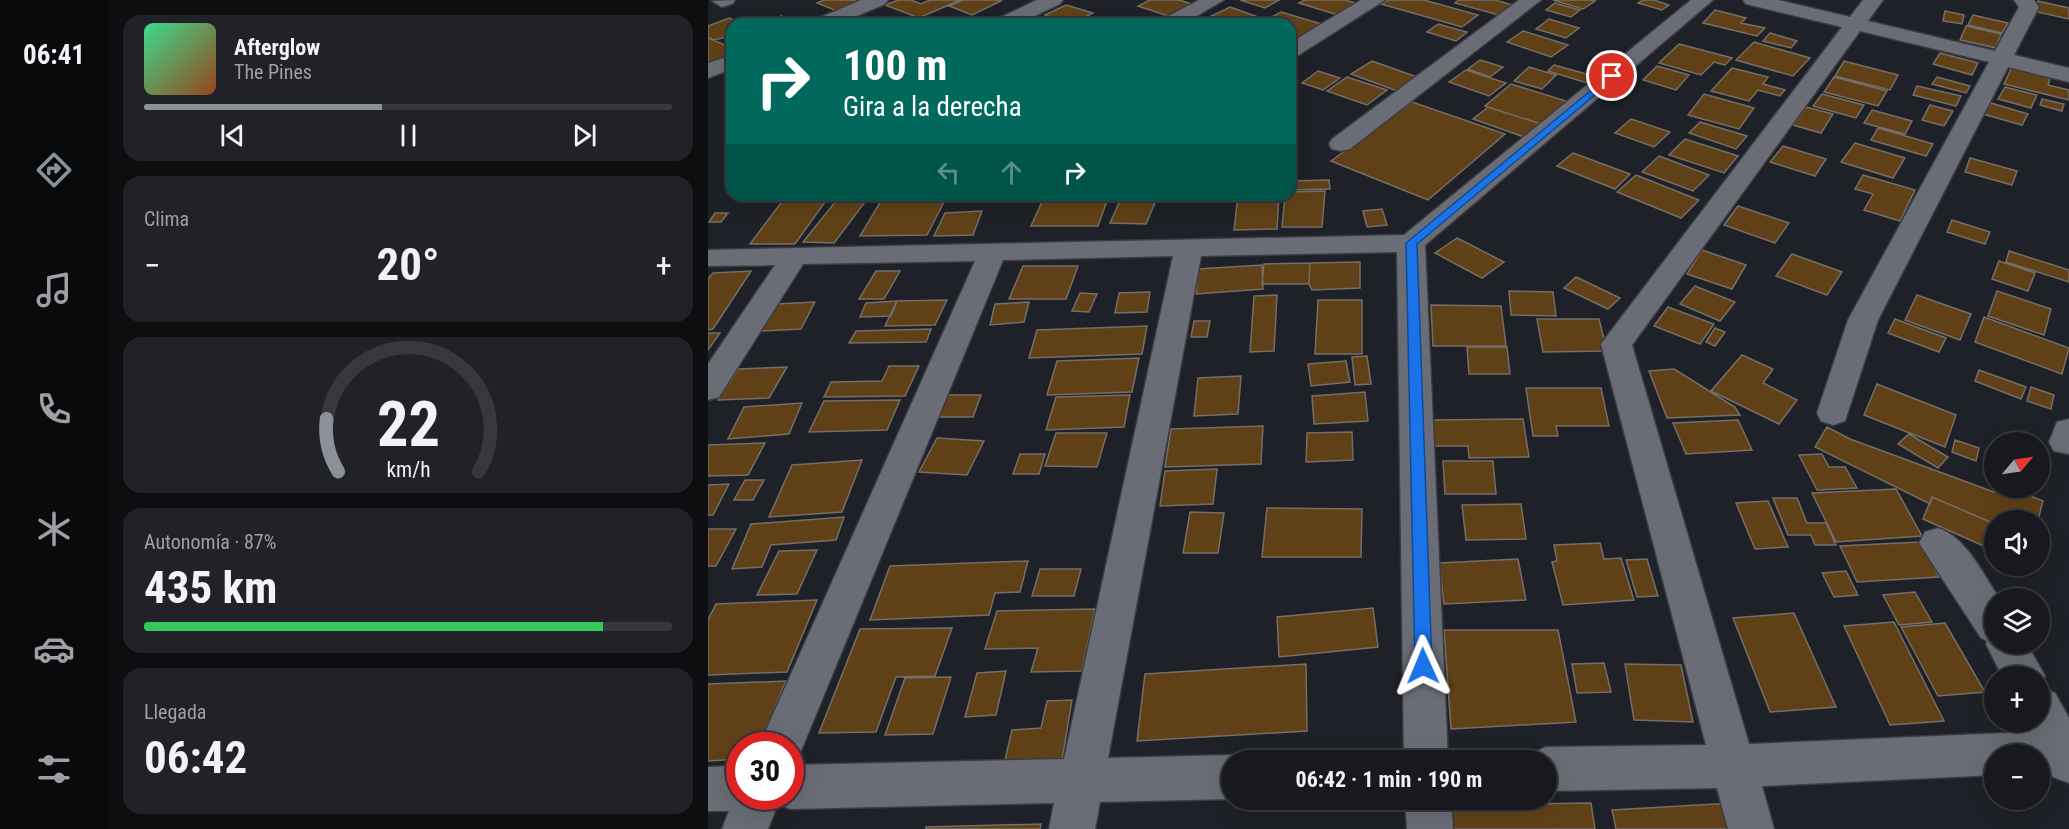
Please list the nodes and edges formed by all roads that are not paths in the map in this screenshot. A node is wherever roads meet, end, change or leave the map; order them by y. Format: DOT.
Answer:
graph roads {
  1 [pos="878,0"];
  2 [pos="1053,0"];
  3 [pos="1214,0"];
  4 [pos="1375,0"];
  5 [pos="1531,0"];
  6 [pos="1703,0"];
  7 [pos="1753,0"];
  8 [pos="2024,0"];
  9 [pos="1863,12"];
  10 [pos="835,18"];
  11 [pos="1015,18"];
  12 [pos="1180,18"];
  13 [pos="1296,48"];
  14 [pos="2001,59"];
  15 [pos="726,64"];
  16 [pos="708,71"];
  17 [pos="2069,75"];
  18 [pos="1341,144"];
  19 [pos="1411,243"];
  20 [pos="1188,249"];
  21 [pos="992,254"];
  22 [pos="794,257"];
  23 [pos="708,258"];
  24 [pos="708,389"];
  25 [pos="1833,413"];
  26 [pos="1938,543"];
  27 [pos="1984,609"];
  28 [pos="2050,725"];
  29 [pos="787,732"];
  30 [pos="1426,750"];
  31 [pos="2067,755"];
  32 [pos="1732,765"];
  33 [pos="1557,769"];
  34 [pos="1221,777"];
  35 [pos="1081,781"];
  36 [pos="804,787"];
  37 [pos="726,788"];
  38 [pos="708,789"];
  39 [pos="753,810"];
  40 [pos="1429,810"];
  41 [pos="745,829"];
  42 [pos="1072,829"];
  43 [pos="1430,829"];
  44 [pos="1751,829"];
  1 -- 10 [label="street"];
  2 -- 11 [label="street"];
  3 -- 12 [label="street"];
  4 -- 13 [label="street"];
  5 -- 18 [label="street"];
  6 -- 19 [label="street"];
  7 -- 9 [label="street"];
  8 -- 14 [label="street"];
  9 -- 14 [label="street"];
  9 -- 32 [label="street"];
  14 -- 17 [label="street"];
  14 -- 25 [label="street"];
  15 -- 16 [label="street"];
  19 -- 20 [label="street"];
  19 -- 30 [label="street"];
  20 -- 21 [label="street"];
  20 -- 35 [label="street"];
  21 -- 22 [label="street"];
  21 -- 29 [label="street"];
  22 -- 23 [label="street"];
  22 -- 24 [label="street"];
  26 -- 27 [label="street"];
  28 -- 31 [label="street"];
  31 -- 32 [label="street"];
  32 -- 33 [label="street"];
  32 -- 44 [label="street"];
  34 -- 35 [label="street"];
  35 -- 36 [label="street"];
  35 -- 42 [label="street"];
  37 -- 38 [label="street"];
  39 -- 41 [label="street"];
  40 -- 43 [label="street"];
}
